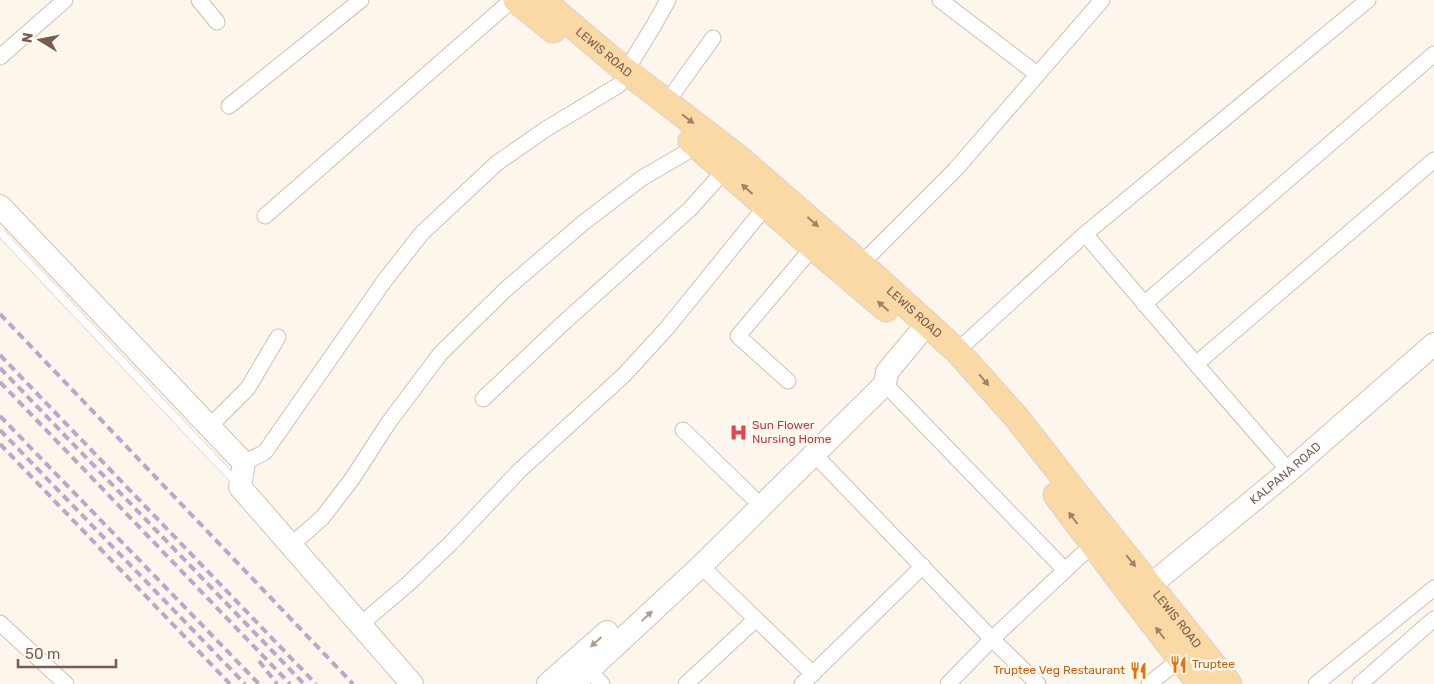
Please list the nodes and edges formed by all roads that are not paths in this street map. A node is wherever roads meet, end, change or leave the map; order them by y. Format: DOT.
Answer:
graph roads {
  1 [pos="65,0"];
  2 [pos="199,0"];
  3 [pos="361,0"];
  4 [pos="512,0"];
  5 [pos="516,0"];
  6 [pos="542,0"];
  7 [pos="668,0"];
  8 [pos="940,0"];
  9 [pos="1102,0"];
  10 [pos="1368,0"];
  11 [pos="217,22"];
  12 [pos="713,38"];
  13 [pos="587,49"];
  14 [pos="1434,54"];
  15 [pos="0,57"];
  16 [pos="1037,74"];
  17 [pos="622,78"];
  18 [pos="667,102"];
  19 [pos="228,106"];
  20 [pos="697,146"];
  21 [pos="1434,160"];
  22 [pos="725,170"];
  23 [pos="0,206"];
  24 [pos="766,206"];
  25 [pos="265,216"];
  26 [pos="0,232"];
  27 [pos="1086,234"];
  28 [pos="813,247"];
  29 [pos="861,264"];
  30 [pos="1144,304"];
  31 [pos="918,336"];
  32 [pos="278,337"];
  33 [pos="1434,344"];
  34 [pos="957,351"];
  35 [pos="1434,360"];
  36 [pos="1196,364"];
  37 [pos="886,378"];
  38 [pos="788,381"];
  39 [pos="483,399"];
  40 [pos="210,426"];
  41 [pos="683,430"];
  42 [pos="814,454"];
  43 [pos="244,463"];
  44 [pos="1289,470"];
  45 [pos="240,487"];
  46 [pos="751,496"];
  47 [pos="1093,544"];
  48 [pos="290,546"];
  49 [pos="701,566"];
  50 [pos="923,566"];
  51 [pos="1065,570"];
  52 [pos="1434,588"];
  53 [pos="1146,597"];
  54 [pos="756,619"];
  55 [pos="1434,619"];
  56 [pos="0,623"];
  57 [pos="361,624"];
  58 [pos="992,639"];
  59 [pos="1180,659"];
  60 [pos="595,677"];
  61 [pos="808,679"];
  62 [pos="66,684"];
  63 [pos="412,684"];
  64 [pos="548,684"];
  65 [pos="572,684"];
  66 [pos="686,684"];
  67 [pos="948,684"];
  68 [pos="1038,684"];
  69 [pos="1149,684"];
  70 [pos="1200,684"];
  71 [pos="1229,684"];
  72 [pos="1316,684"];
  73 [pos="1360,684"];
  1 -- 15 [label="street"];
  2 -- 11 [label="street"];
  3 -- 19 [label="street"];
  4 -- 25 [label="street"];
  5 -- 13 [label="main road, LEWIS ROAD"];
  6 -- 13 [label="main road, LEWIS ROAD"];
  7 -- 17 [label="street"];
  8 -- 16 [label="street"];
  9 -- 16 [label="street"];
  10 -- 27 [label="street"];
  12 -- 18 [label="street"];
  13 -- 17 [label="main road, LEWIS ROAD"];
  14 -- 30 [label="street"];
  16 -- 29 [label="street"];
  17 -- 18 [label="main road, LEWIS ROAD"];
  17 -- 20 [label="main road, LEWIS ROAD"];
  17 -- 43 [label="street"];
  18 -- 29 [label="main road, LEWIS ROAD, one-way"];
  20 -- 22 [label="main road, LEWIS ROAD"];
  20 -- 48 [label="street"];
  21 -- 36 [label="street"];
  24 -- 22 [label="main road, LEWIS ROAD, one-way"];
  22 -- 39 [label="street"];
  23 -- 40 [label="street"];
  24 -- 28 [label="main road, LEWIS ROAD"];
  24 -- 57 [label="street"];
  26 -- 45 [label="lane"];
  27 -- 30 [label="street"];
  27 -- 34 [label="street"];
  31 -- 28 [label="main road, LEWIS ROAD, one-way"];
  28 -- 38 [label="street"];
  29 -- 34 [label="main road, LEWIS ROAD"];
  30 -- 36 [label="street"];
  31 -- 37 [label="street"];
  47 -- 31 [label="main road, LEWIS ROAD, one-way"];
  32 -- 40 [label="street"];
  33 -- 44 [label="street, KALPANA ROAD"];
  34 -- 53 [label="main road, LEWIS ROAD, one-way"];
  35 -- 53 [label="street, KALPANA ROAD"];
  36 -- 44 [label="street"];
  37 -- 42 [label="street"];
  37 -- 46 [label="street"];
  37 -- 51 [label="street"];
  40 -- 43 [label="street"];
  41 -- 46 [label="street"];
  42 -- 49 [label="street"];
  42 -- 50 [label="street"];
  43 -- 45 [label="street"];
  44 -- 53 [label="street, KALPANA ROAD"];
  45 -- 48 [label="street"];
  46 -- 64 [label="street, one-way"];
  47 -- 51 [label="street"];
  47 -- 53 [label="main road, LEWIS ROAD"];
  48 -- 57 [label="street"];
  49 -- 54 [label="street"];
  60 -- 49 [label="street, one-way"];
  50 -- 58 [label="street"];
  50 -- 61 [label="street"];
  51 -- 58 [label="street"];
  52 -- 72 [label="street"];
  59 -- 53 [label="main road, LEWIS ROAD, one-way"];
  53 -- 71 [label="main road, LEWIS ROAD"];
  54 -- 61 [label="street"];
  54 -- 66 [label="street"];
  55 -- 73 [label="street"];
  56 -- 62 [label="street"];
  57 -- 63 [label="street"];
  58 -- 67 [label="street"];
  58 -- 68 [label="street"];
  59 -- 69 [label="street"];
  59 -- 70 [label="main road, LEWIS ROAD"];
  60 -- 65 [label="street"];
}
